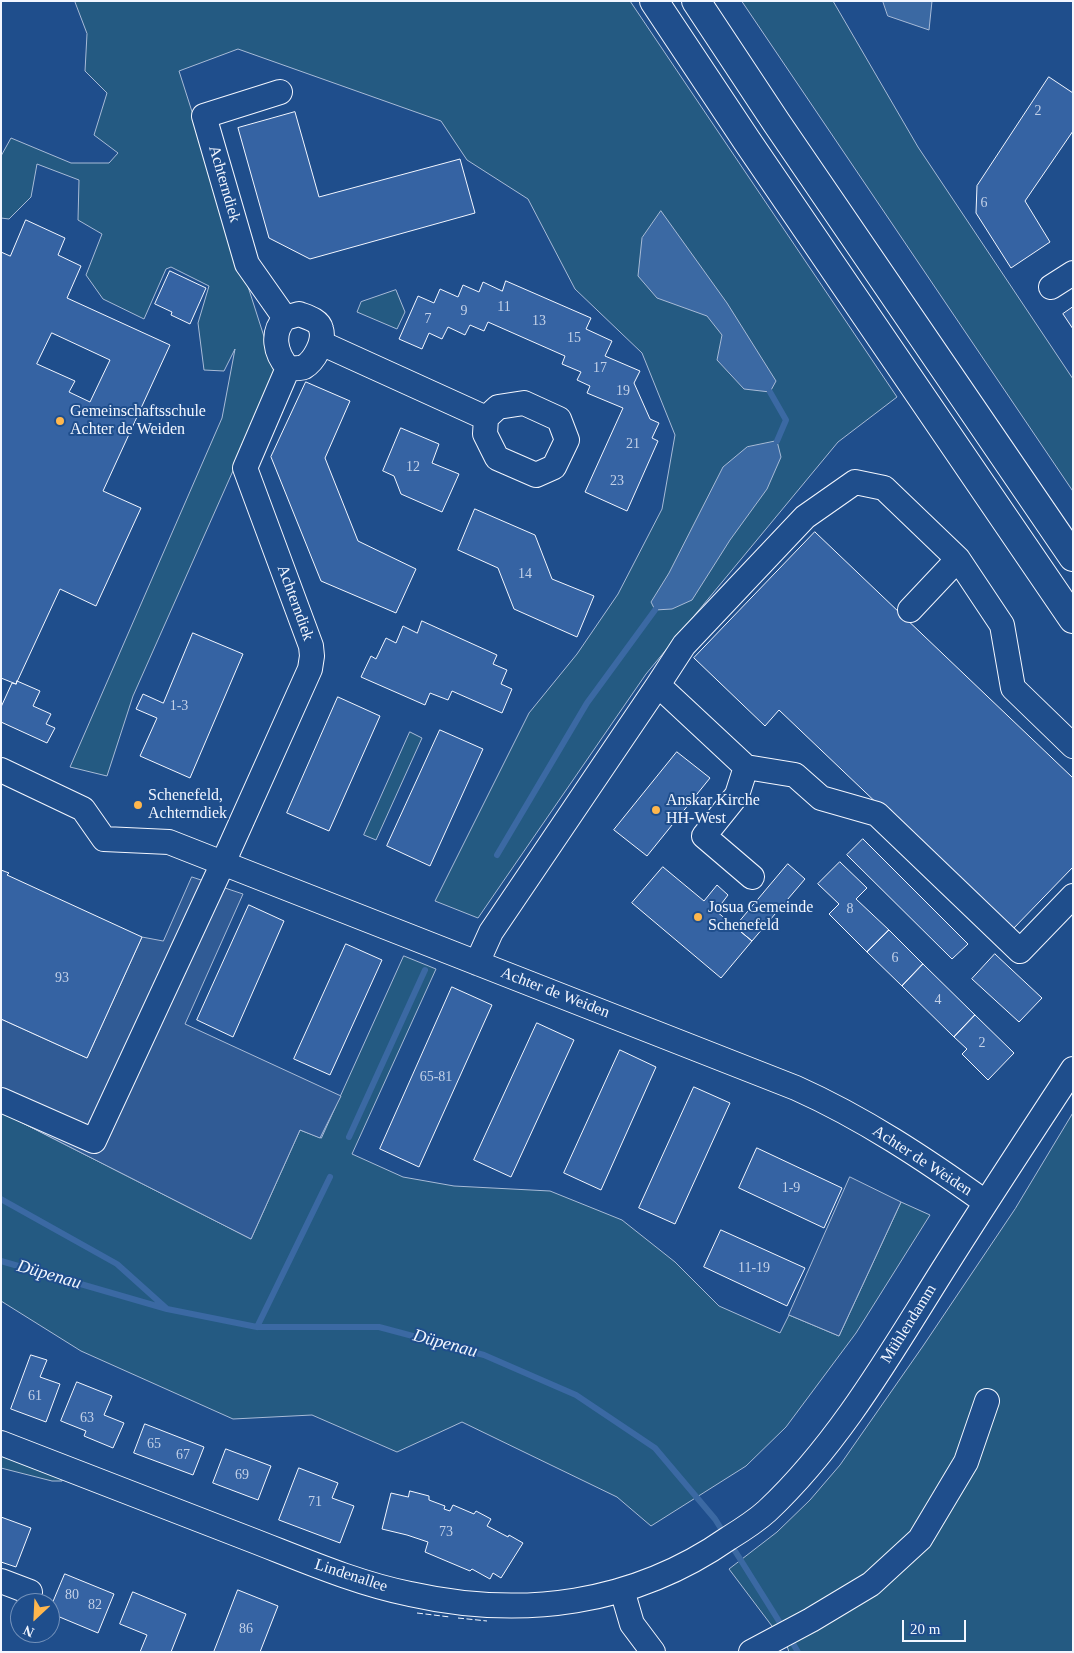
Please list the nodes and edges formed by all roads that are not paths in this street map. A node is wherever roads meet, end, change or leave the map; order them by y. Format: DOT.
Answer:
graph roads {
  1 [pos="654,1"];
  2 [pos="696,1"];
  3 [pos="280,92"];
  4 [pos="1073,273"];
  5 [pos="1050,287"];
  6 [pos="285,318"];
  7 [pos="321,343"];
  8 [pos="288,368"];
  9 [pos="486,418"];
  10 [pos="1073,557"];
  11 [pos="958,559"];
  12 [pos="910,610"];
  13 [pos="1073,619"];
  14 [pos="658,685"];
  15 [pos="1073,746"];
  16 [pos="746,767"];
  17 [pos="1,770"];
  18 [pos="223,863"];
  19 [pos="752,877"];
  20 [pos="1073,896"];
  21 [pos="477,963"];
  22 [pos="1073,1069"];
  23 [pos="1,1100"];
  24 [pos="985,1202"];
  25 [pos="986,1401"];
  26 [pos="1,1443"];
  27 [pos="712,1550"];
  28 [pos="1,1580"];
  29 [pos="622,1590"];
  30 [pos="30,1592"];
  31 [pos="653,1652"];
  32 [pos="751,1652"];
  1 -- 13 [label="highway"];
  2 -- 10 [label="highway"];
  3 -- 6 [label="street, Achterndiek"];
  4 -- 5 [label="street"];
  6 -- 7 [label="street"];
  6 -- 8 [label="street"];
  7 -- 8 [label="street"];
  7 -- 9 [label="street"];
  8 -- 18 [label="street, Achterndiek"];
  11 -- 12 [label="street"];
  11 -- 14 [label="street"];
  11 -- 15 [label="street"];
  14 -- 16 [label="street"];
  14 -- 21 [label="street"];
  16 -- 19 [label="street"];
  16 -- 20 [label="street"];
  17 -- 18 [label="street, Achter de Weiden"];
  18 -- 21 [label="street, Achter de Weiden"];
  18 -- 23 [label="street, Achterndiek"];
  21 -- 24 [label="street, Achter de Weiden"];
  22 -- 24 [label="street, Mühlendamm"];
  24 -- 27 [label="street, Mühlendamm"];
  25 -- 32 [label="street"];
  26 -- 29 [label="street, Lindenallee"];
  27 -- 29 [label="street, Lindenallee"];
  28 -- 30 [label="street"];
  29 -- 31 [label="street"];
}
